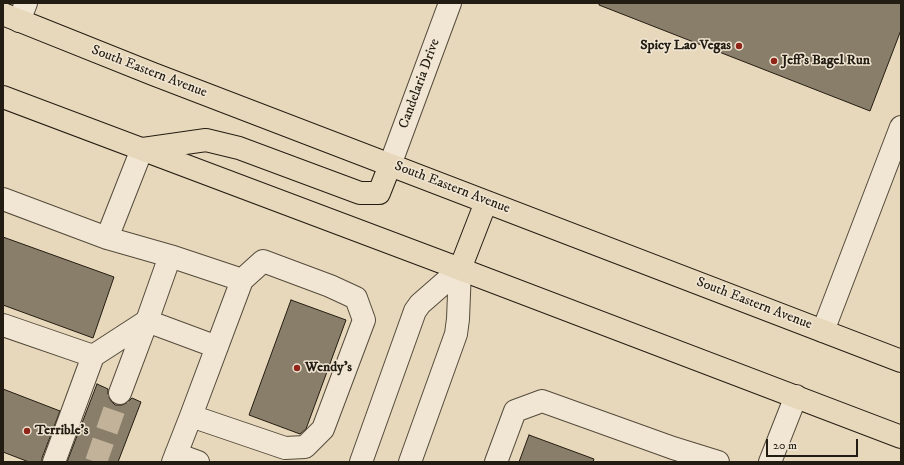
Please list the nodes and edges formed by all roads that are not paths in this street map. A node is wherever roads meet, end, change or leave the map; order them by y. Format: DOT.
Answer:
graph roads {
  1 [pos="450,3"];
  2 [pos="16,12"];
  3 [pos="3,97"];
  4 [pos="901,127"];
  5 [pos="142,149"];
  6 [pos="390,164"];
  7 [pos="3,199"];
  8 [pos="486,202"];
  9 [pos="107,238"];
  10 [pos="170,256"];
  11 [pos="460,269"];
  12 [pos="242,280"];
  13 [pos="147,321"];
  14 [pos="3,326"];
  15 [pos="822,331"];
  16 [pos="217,347"];
  17 [pos="93,356"];
  18 [pos="901,361"];
  19 [pos="120,393"];
  20 [pos="796,396"];
  21 [pos="191,416"];
  22 [pos="901,437"];
  23 [pos="671,455"];
  24 [pos="175,458"];
  25 [pos="54,462"];
  26 [pos="198,462"];
  27 [pos="361,462"];
  28 [pos="410,462"];
  29 [pos="496,462"];
  30 [pos="718,462"];
  31 [pos="770,462"];
  1 -- 6 [label="street, Candelaria Drive"];
  2 -- 6 [label="main road, South Eastern Avenue"];
  3 -- 5 [label="main road"];
  4 -- 15 [label="street"];
  5 -- 6 [label="main road"];
  5 -- 9 [label="street"];
  5 -- 11 [label="main road"];
  6 -- 8 [label="main road, South Eastern Avenue"];
  7 -- 9 [label="street"];
  8 -- 11 [label="main road"];
  8 -- 15 [label="main road, South Eastern Avenue"];
  9 -- 10 [label="street"];
  10 -- 12 [label="street"];
  10 -- 13 [label="street"];
  11 -- 20 [label="main road"];
  11 -- 27 [label="street"];
  11 -- 28 [label="street"];
  12 -- 16 [label="street"];
  12 -- 21 [label="street"];
  13 -- 16 [label="street"];
  13 -- 17 [label="street"];
  13 -- 19 [label="street"];
  14 -- 17 [label="street"];
  15 -- 18 [label="main road, South Eastern Avenue"];
  16 -- 21 [label="street"];
  17 -- 25 [label="street"];
  20 -- 22 [label="main road"];
  20 -- 31 [label="street"];
  21 -- 24 [label="street"];
  23 -- 29 [label="street"];
  23 -- 30 [label="street"];
  24 -- 26 [label="street"];
}
